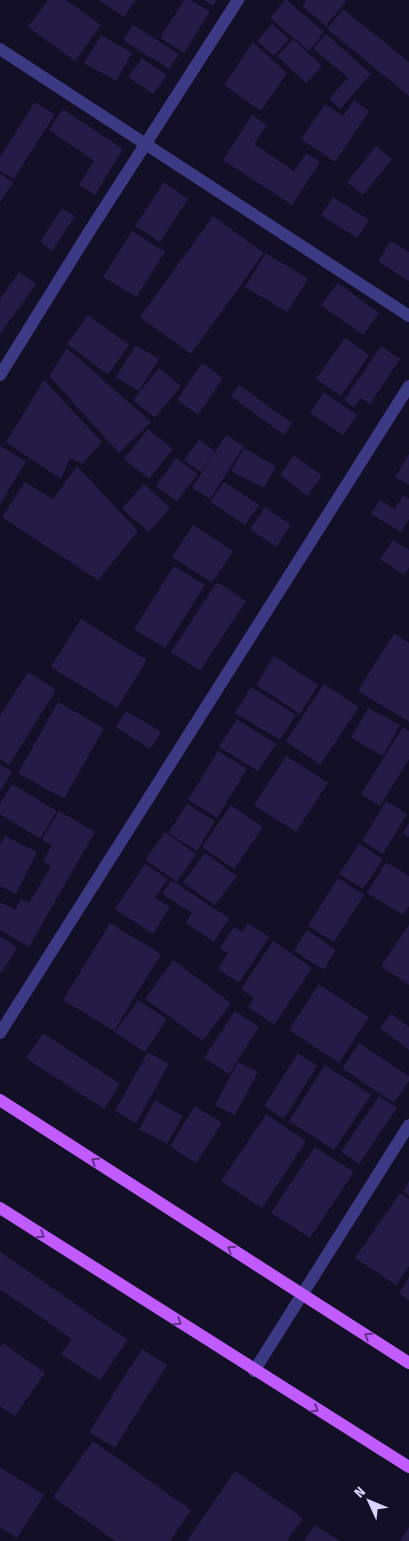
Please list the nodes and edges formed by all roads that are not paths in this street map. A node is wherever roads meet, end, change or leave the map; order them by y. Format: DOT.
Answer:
graph roads {
  1 [pos="238,0"];
  2 [pos="0,50"];
  3 [pos="145,144"];
  4 [pos="409,316"];
  5 [pos="0,375"];
  6 [pos="409,386"];
  7 [pos="0,1033"];
  8 [pos="0,1100"];
  9 [pos="409,1125"];
  10 [pos="0,1208"];
  11 [pos="302,1294"];
  12 [pos="409,1363"];
  13 [pos="254,1371"];
  14 [pos="409,1468"];
  1 -- 3 [label="street"];
  2 -- 3 [label="street"];
  3 -- 4 [label="street"];
  3 -- 5 [label="street"];
  6 -- 7 [label="street"];
  11 -- 8 [label="main road, one-way"];
  9 -- 11 [label="street"];
  10 -- 13 [label="main road, one-way"];
  12 -- 11 [label="main road, one-way"];
  11 -- 13 [label="street"];
  13 -- 14 [label="main road, one-way"];
}
